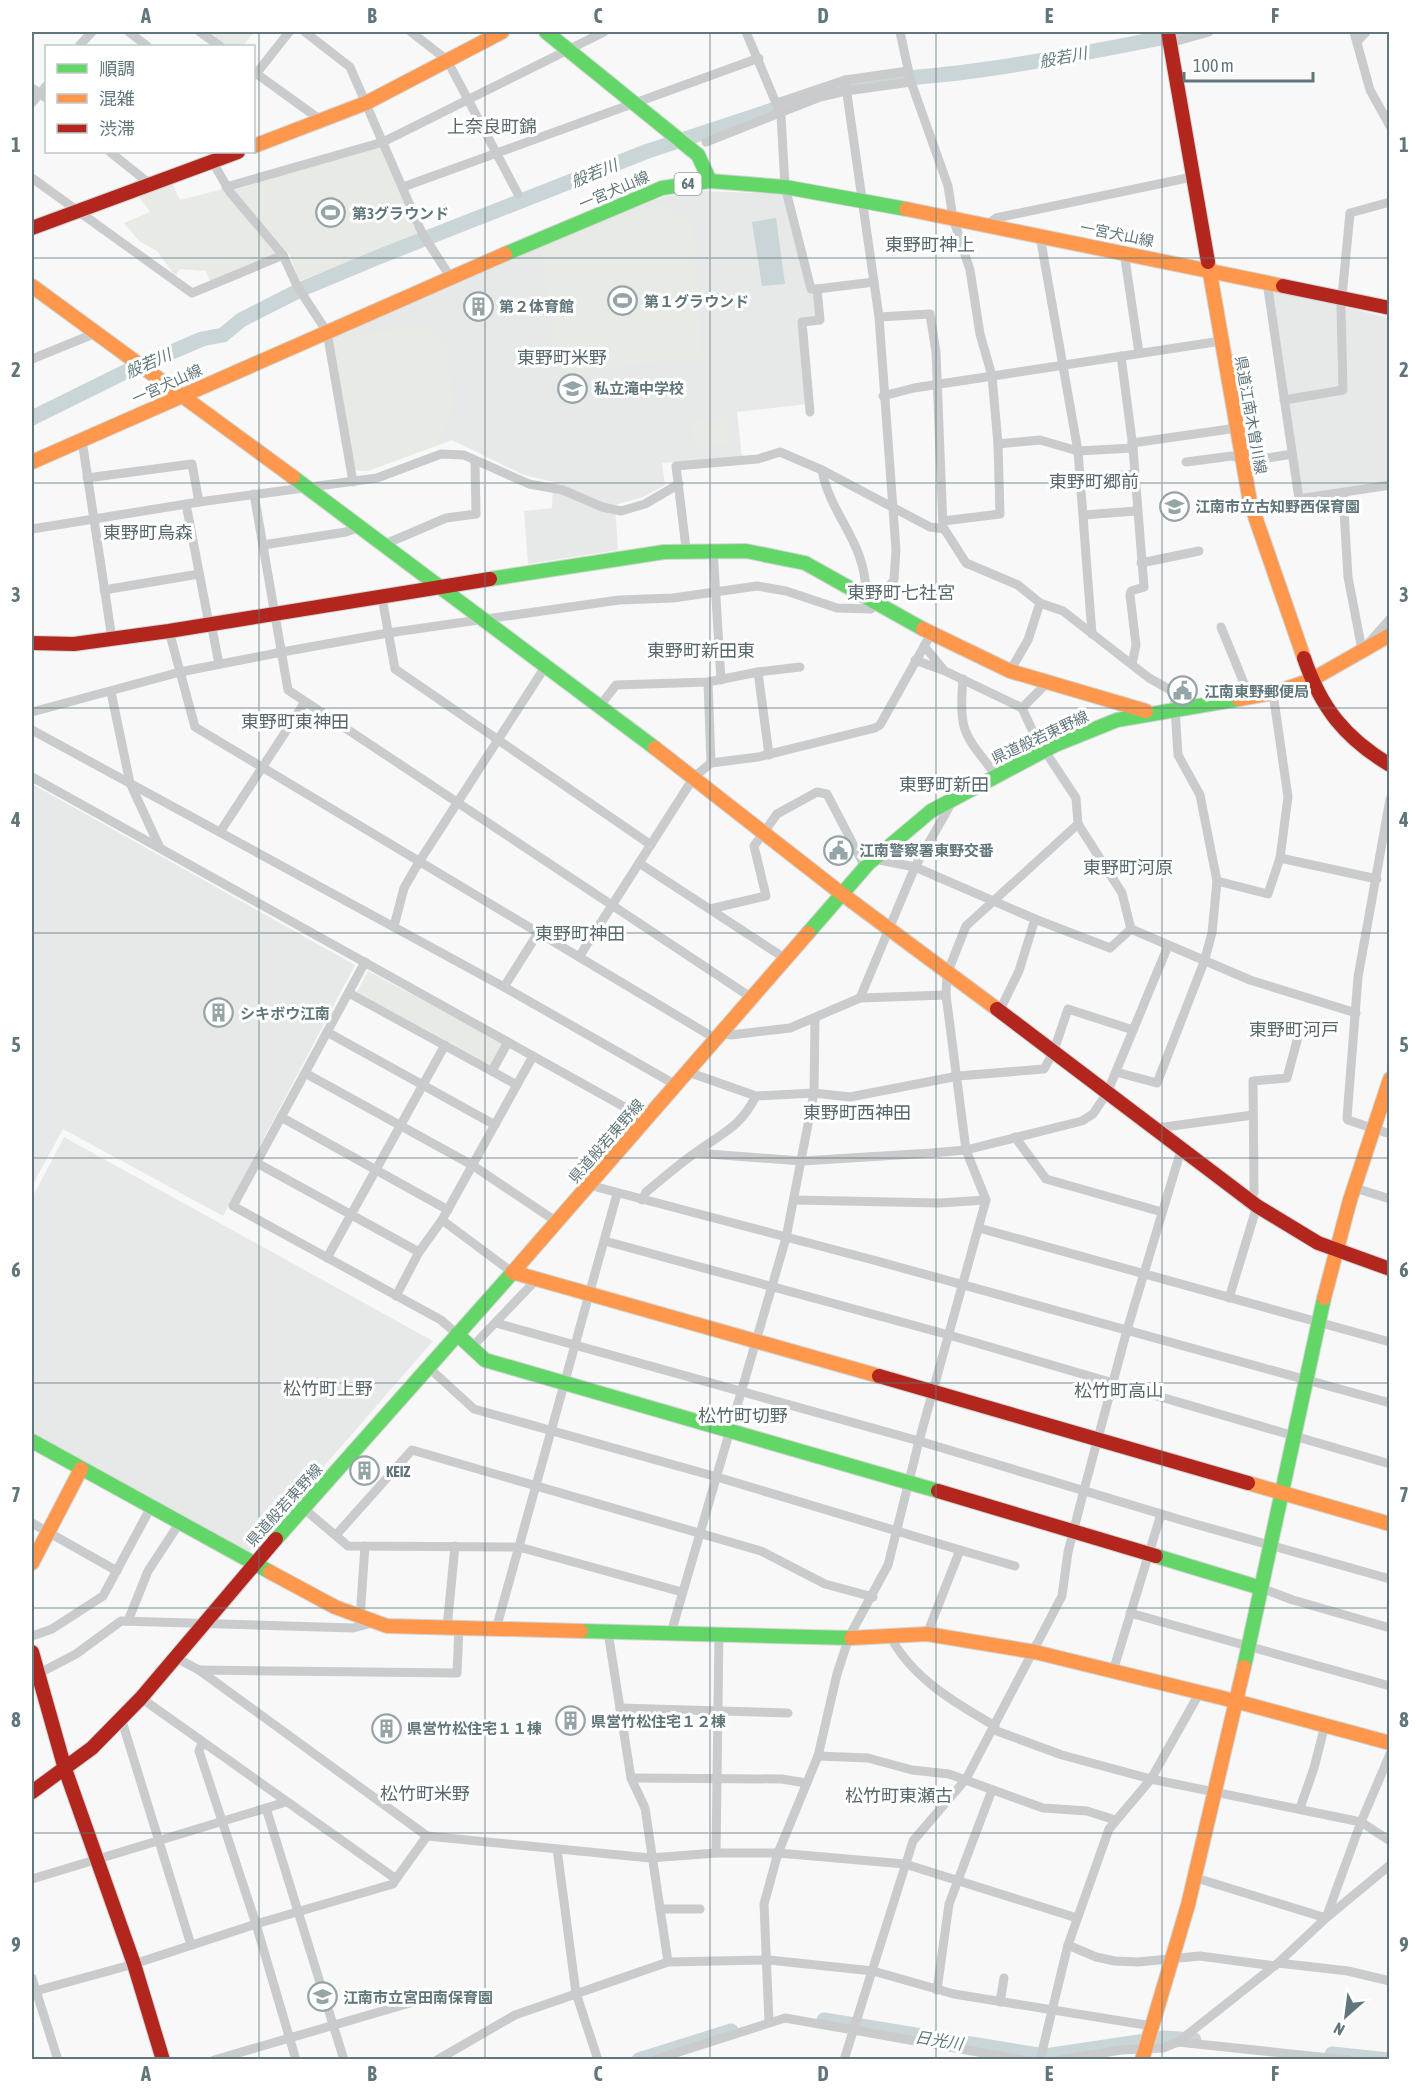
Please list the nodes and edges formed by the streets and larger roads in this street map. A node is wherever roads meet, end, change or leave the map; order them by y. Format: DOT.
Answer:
graph roads {
  1 [pos="92,32"];
  2 [pos="129,32"];
  3 [pos="200,32"];
  4 [pos="289,32"];
  5 [pos="305,32"];
  6 [pos="411,32"];
  7 [pos="502,32"];
  8 [pos="546,32"];
  9 [pos="604,32"];
  10 [pos="747,32"];
  11 [pos="900,32"];
  12 [pos="1209,32"];
  13 [pos="1354,32"];
  14 [pos="1366,32"];
  15 [pos="1169,37"];
  16 [pos="1357,42"];
  17 [pos="81,45"];
  18 [pos="146,45"];
  19 [pos="219,45"];
  20 [pos="568,50"];
  21 [pos="759,58"];
  22 [pos="447,60"];
  23 [pos="908,71"];
  24 [pos="255,73"];
  25 [pos="845,80"];
  26 [pos="911,82"];
  27 [pos="32,88"];
  28 [pos="846,91"];
  29 [pos="44,92"];
  30 [pos="467,98"];
  31 [pos="32,103"];
  32 [pos="366,103"];
  33 [pos="635,103"];
  34 [pos="779,108"];
  35 [pos="322,121"];
  36 [pos="1389,126"];
  37 [pos="383,142"];
  38 [pos="706,142"];
  39 [pos="255,146"];
  40 [pos="112,153"];
  41 [pos="231,153"];
  42 [pos="496,155"];
  43 [pos="212,161"];
  44 [pos="1192,177"];
  45 [pos="32,178"];
  46 [pos="710,181"];
  47 [pos="150,184"];
  48 [pos="226,187"];
  49 [pos="785,187"];
  50 [pos="403,188"];
  51 [pos="518,194"];
  52 [pos="861,201"];
  53 [pos="1389,202"];
  54 [pos="76,211"];
  55 [pos="953,218"];
  56 [pos="988,224"];
  57 [pos="32,228"];
  58 [pos="1040,236"];
  59 [pos="1124,252"];
  60 [pos="283,255"];
  61 [pos="1209,270"];
  62 [pos="451,278"];
  63 [pos="874,282"];
  64 [pos="1267,282"];
  65 [pos="32,286"];
  66 [pos="817,289"];
  67 [pos="1343,298"];
  68 [pos="1389,308"];
  69 [pos="879,317"];
  70 [pos="327,332"];
  71 [pos="96,333"];
  72 [pos="1221,341"];
  73 [pos="1139,353"];
  74 [pos="1121,356"];
  75 [pos="32,359"];
  76 [pos="1065,364"];
  77 [pos="992,376"];
  78 [pos="936,385"];
  79 [pos="183,395"];
  80 [pos="883,396"];
  81 [pos="1284,400"];
  82 [pos="810,412"];
  83 [pos="1237,428"];
  84 [pos="82,440"];
  85 [pos="998,444"];
  86 [pos="1132,446"];
  87 [pos="1078,451"];
  88 [pos="1292,454"];
  89 [pos="1243,459"];
  90 [pos="32,462"];
  91 [pos="475,462"];
  92 [pos="1186,462"];
  93 [pos="822,470"];
  94 [pos="1134,474"];
  95 [pos="87,478"];
  96 [pos="1081,479"];
  97 [pos="353,482"];
  98 [pos="679,484"];
  99 [pos="1389,485"];
  100 [pos="305,487"];
  101 [pos="254,494"];
  102 [pos="1343,494"];
  103 [pos="200,502"];
  104 [pos="186,504"];
  105 [pos="891,507"];
  106 [pos="1136,512"];
  107 [pos="1084,515"];
  108 [pos="93,519"];
  109 [pos="944,525"];
  110 [pos="360,527"];
  111 [pos="32,529"];
  112 [pos="263,545"];
  113 [pos="383,545"];
  114 [pos="686,548"];
  115 [pos="713,549"];
  116 [pos="1199,551"];
  117 [pos="1141,563"];
  118 [pos="199,574"];
  119 [pos="440,587"];
  120 [pos="104,590"];
  121 [pos="718,591"];
  122 [pos="382,598"];
  123 [pos="871,600"];
  124 [pos="1040,603"];
  125 [pos="275,612"];
  126 [pos="1389,619"];
  127 [pos="483,620"];
  128 [pos="210,623"];
  129 [pos="1221,627"];
  130 [pos="169,631"];
  131 [pos="388,633"];
  132 [pos="1092,634"];
  133 [pos="1389,635"];
  134 [pos="112,639"];
  135 [pos="928,640"];
  136 [pos="32,643"];
  137 [pos="1362,650"];
  138 [pos="282,652"];
  139 [pos="915,660"];
  140 [pos="219,664"];
  141 [pos="1132,664"];
  142 [pos="545,667"];
  143 [pos="800,667"];
  144 [pos="945,671"];
  145 [pos="1010,671"];
  146 [pos="180,672"];
  147 [pos="758,672"];
  148 [pos="963,679"];
  149 [pos="721,680"];
  150 [pos="1311,680"];
  151 [pos="708,682"];
  152 [pos="1047,683"];
  153 [pos="111,692"];
  154 [pos="1273,693"];
  155 [pos="1250,698"];
  156 [pos="305,702"];
  157 [pos="599,707"];
  158 [pos="1022,708"];
  159 [pos="1175,711"];
  160 [pos="32,712"];
  161 [pos="1149,712"];
  162 [pos="32,730"];
  163 [pos="499,741"];
  164 [pos="1045,750"];
  165 [pos="769,755"];
  166 [pos="711,763"];
  167 [pos="1389,765"];
  168 [pos="263,766"];
  169 [pos="996,776"];
  170 [pos="32,777"];
  171 [pos="694,777"];
  172 [pos="130,783"];
  173 [pos="956,797"];
  174 [pos="1389,799"];
  175 [pos="457,803"];
  176 [pos="1078,824"];
  177 [pos="762,831"];
  178 [pos="220,832"];
  179 [pos="651,845"];
  180 [pos="160,848"];
  181 [pos="1280,858"];
  182 [pos="419,862"];
  183 [pos="639,863"];
  184 [pos="870,863"];
  185 [pos="915,867"];
  186 [pos="1377,879"];
  187 [pos="1217,881"];
  188 [pos="842,894"];
  189 [pos="995,902"];
  190 [pos="612,906"];
  191 [pos="710,909"];
  192 [pos="1035,920"];
  193 [pos="394,926"];
  194 [pos="1131,929"];
  195 [pos="890,930"];
  196 [pos="538,933"];
  197 [pos="1168,946"];
  198 [pos="579,957"];
  199 [pos="786,959"];
  200 [pos="365,962"];
  201 [pos="1204,962"];
  202 [pos="947,974"];
  203 [pos="504,987"];
  204 [pos="349,993"];
  205 [pos="946,995"];
  206 [pos="752,998"];
  207 [pos="860,998"];
  208 [pos="999,1012"];
  209 [pos="1356,1013"];
  210 [pos="815,1018"];
  211 [pos="1133,1030"];
  212 [pos="327,1032"];
  213 [pos="1299,1033"];
  214 [pos="719,1036"];
  215 [pos="508,1042"];
  216 [pos="445,1045"];
  217 [pos="1053,1053"];
  218 [pos="533,1056"];
  219 [pos="492,1071"];
  220 [pos="688,1072"];
  221 [pos="1116,1072"];
  222 [pos="305,1073"];
  223 [pos="958,1076"];
  224 [pos="1388,1084"];
  225 [pos="423,1085"];
  226 [pos="517,1085"];
  227 [pos="676,1085"];
  228 [pos="814,1093"];
  229 [pos="1107,1093"];
  230 [pos="756,1096"];
  231 [pos="1253,1115"];
  232 [pos="281,1117"];
  233 [pos="646,1119"];
  234 [pos="400,1125"];
  235 [pos="495,1125"];
  236 [pos="1157,1128"];
  237 [pos="1370,1129"];
  238 [pos="1389,1134"];
  239 [pos="1015,1137"];
  240 [pos="1182,1147"];
  241 [pos="966,1150"];
  242 [pos="695,1153"];
  243 [pos="802,1161"];
  244 [pos="256,1162"];
  245 [pos="472,1165"];
  246 [pos="376,1169"];
  247 [pos="589,1185"];
  248 [pos="1352,1187"];
  249 [pos="618,1194"];
  250 [pos="1389,1199"];
  251 [pos="642,1200"];
  252 [pos="794,1200"];
  253 [pos="987,1200"];
  254 [pos="1254,1204"];
  255 [pos="448,1210"];
  256 [pos="1162,1212"];
  257 [pos="351,1214"];
  258 [pos="442,1220"];
  259 [pos="557,1222"];
  260 [pos="979,1228"];
  261 [pos="786,1238"];
  262 [pos="605,1241"];
  263 [pos="1334,1251"];
  264 [pos="419,1252"];
  265 [pos="327,1258"];
  266 [pos="1389,1269"];
  267 [pos="512,1272"];
  268 [pos="1145,1275"];
  269 [pos="537,1279"];
  270 [pos="964,1284"];
  271 [pos="772,1286"];
  272 [pos="590,1293"];
  273 [pos="396,1296"];
  274 [pos="1229,1298"];
  275 [pos="496,1323"];
  276 [pos="1318,1323"];
  277 [pos="1127,1330"];
  278 [pos="457,1334"];
  279 [pos="949,1335"];
  280 [pos="757,1340"];
  281 [pos="1389,1342"];
  282 [pos="575,1346"];
  283 [pos="471,1348"];
  284 [pos="428,1367"];
  285 [pos="1307,1381"];
  286 [pos="1114,1383"];
  287 [pos="565,1385"];
  288 [pos="742,1392"];
  289 [pos="933,1392"];
  290 [pos="1389,1403"];
  291 [pos="552,1431"];
  292 [pos="731,1431"];
  293 [pos="1294,1437"];
  294 [pos="1098,1439"];
  295 [pos="32,1441"];
  296 [pos="919,1441"];
  297 [pos="1389,1464"];
  298 [pos="81,1469"];
  299 [pos="717,1477"];
  300 [pos="908,1482"];
  301 [pos="536,1486"];
  302 [pos="1083,1490"];
  303 [pos="1281,1493"];
  304 [pos="151,1507"];
  305 [pos="303,1508"];
  306 [pos="1161,1514"];
  307 [pos="180,1522"];
  308 [pos="32,1523"];
  309 [pos="1389,1524"];
  310 [pos="897,1529"];
  311 [pos="1074,1530"];
  312 [pos="48,1532"];
  313 [pos="701,1533"];
  314 [pos="336,1535"];
  315 [pos="1271,1544"];
  316 [pos="365,1546"];
  317 [pos="455,1546"];
  318 [pos="519,1547"];
  319 [pos="960,1550"];
  320 [pos="1148,1555"];
  321 [pos="32,1563"];
  322 [pos="255,1563"];
  323 [pos="1015,1566"];
  324 [pos="117,1571"];
  325 [pos="1389,1579"];
  326 [pos="1261,1588"];
  327 [pos="682,1592"];
  328 [pos="873,1597"];
  329 [pos="1130,1613"];
  330 [pos="128,1621"];
  331 [pos="366,1621"];
  332 [pos="205,1623"];
  333 [pos="453,1628"];
  334 [pos="1389,1628"];
  335 [pos="496,1629"];
  336 [pos="608,1632"];
  337 [pos="671,1633"];
  338 [pos="719,1634"];
  339 [pos="927,1634"];
  340 [pos="32,1636"];
  341 [pos="890,1636"];
  342 [pos="849,1637"];
  343 [pos="1248,1645"];
  344 [pos="32,1652"];
  345 [pos="1035,1652"];
  346 [pos="176,1658"];
  347 [pos="199,1670"];
  348 [pos="1113,1671"];
  349 [pos="35,1675"];
  350 [pos="1389,1686"];
  351 [pos="1200,1692"];
  352 [pos="141,1698"];
  353 [pos="1235,1701"];
  354 [pos="620,1708"];
  355 [pos="719,1710"];
  356 [pos="788,1713"];
  357 [pos="121,1718"];
  358 [pos="1325,1725"];
  359 [pos="994,1728"];
  360 [pos="202,1743"];
  361 [pos="1389,1743"];
  362 [pos="1389,1754"];
  363 [pos="818,1756"];
  364 [pos="65,1769"];
  365 [pos="718,1777"];
  366 [pos="631,1778"];
  367 [pos="966,1779"];
  368 [pos="1151,1779"];
  369 [pos="806,1784"];
  370 [pos="992,1790"];
  371 [pos="1214,1790"];
  372 [pos="32,1792"];
  373 [pos="286,1802"];
  374 [pos="266,1808"];
  375 [pos="1300,1808"];
  376 [pos="222,1820"];
  377 [pos="1115,1820"];
  378 [pos="1361,1822"];
  379 [pos="427,1836"];
  380 [pos="158,1840"];
  381 [pos="1389,1841"];
  382 [pos="556,1849"];
  383 [pos="716,1853"];
  384 [pos="778,1853"];
  385 [pos="651,1858"];
  386 [pos="95,1859"];
  387 [pos="905,1864"];
  388 [pos="1389,1864"];
  389 [pos="1193,1876"];
  390 [pos="32,1879"];
  391 [pos="396,1879"];
  392 [pos="957,1880"];
  393 [pos="660,1909"];
  394 [pos="700,1909"];
  395 [pos="299,1912"];
  396 [pos="1077,1918"];
  397 [pos="1326,1918"];
  398 [pos="256,1924"];
  399 [pos="191,1945"];
  400 [pos="1068,1945"];
  401 [pos="1173,1957"];
  402 [pos="769,1960"];
  403 [pos="668,1962"];
  404 [pos="134,1964"];
  405 [pos="1277,1965"];
  406 [pos="873,1971"];
  407 [pos="32,1978"];
  408 [pos="1004,1978"];
  409 [pos="1389,1981"];
  410 [pos="937,1990"];
  411 [pos="34,1992"];
  412 [pos="576,1993"];
  413 [pos="1000,2002"];
  414 [pos="410,2003"];
  415 [pos="1054,2011"];
  416 [pos="768,2020"];
  417 [pos="333,2027"];
  418 [pos="855,2027"];
  419 [pos="290,2040"];
  420 [pos="1180,2040"];
  421 [pos="1147,2043"];
  422 [pos="684,2055"];
  423 [pos="1041,2057"];
  424 [pos="58,2060"];
  425 [pos="163,2060"];
  426 [pos="214,2060"];
  427 [pos="296,2060"];
  428 [pos="344,2060"];
  429 [pos="437,2060"];
  430 [pos="598,2060"];
  431 [pos="654,2060"];
  432 [pos="844,2060"];
  433 [pos="1023,2060"];
  434 [pos="1060,2060"];
  435 [pos="1349,2060"];
  1 -- 17 [label="street"];
  2 -- 18 [label="street"];
  3 -- 19 [label="street"];
  4 -- 24 [label="street"];
  5 -- 32 [label="street"];
  6 -- 22 [label="street"];
  7 -- 22 [label="street"];
  8 -- 20 [label="street"];
  9 -- 20 [label="street"];
  10 -- 21 [label="street"];
  11 -- 23 [label="street"];
  12 -- 15 [label="street"];
  13 -- 16 [label="street"];
  14 -- 16 [label="street"];
  15 -- 44 [label="street, 県道江南木曽川線"];
  16 -- 36 [label="street"];
  20 -- 30 [label="street"];
  20 -- 33 [label="street"];
  21 -- 33 [label="street"];
  21 -- 34 [label="street"];
  22 -- 30 [label="street"];
  22 -- 32 [label="street"];
  23 -- 25 [label="street"];
  23 -- 26 [label="street"];
  24 -- 35 [label="street"];
  25 -- 28 [label="street"];
  25 -- 34 [label="street"];
  26 -- 28 [label="street"];
  26 -- 55 [label="street"];
  27 -- 29 [label="street"];
  28 -- 34 [label="street"];
  28 -- 52 [label="street"];
  29 -- 31 [label="street"];
  30 -- 37 [label="street"];
  30 -- 42 [label="street"];
  32 -- 35 [label="street"];
  32 -- 37 [label="street"];
  33 -- 42 [label="street"];
  33 -- 46 [label="street"];
  34 -- 38 [label="street"];
  34 -- 49 [label="street"];
  35 -- 39 [label="street"];
  37 -- 48 [label="street"];
  37 -- 50 [label="street"];
  40 -- 47 [label="street"];
  41 -- 43 [label="street"];
  42 -- 50 [label="street"];
  42 -- 51 [label="street"];
  43 -- 47 [label="street"];
  43 -- 48 [label="street"];
  44 -- 56 [label="street"];
  44 -- 61 [label="street, 県道江南木曽川線"];
  45 -- 54 [label="street"];
  46 -- 49 [label="street, 一宮犬山線 / 64"];
  46 -- 62 [label="street, 一宮犬山線 / 64"];
  47 -- 54 [label="street"];
  48 -- 60 [label="street"];
  49 -- 52 [label="street, 一宮犬山線 / 64"];
  49 -- 66 [label="street"];
  50 -- 62 [label="street"];
  52 -- 55 [label="street, 一宮犬山線 / 64"];
  52 -- 63 [label="street"];
  53 -- 67 [label="street"];
  54 -- 57 [label="street"];
  54 -- 60 [label="street"];
  55 -- 56 [label="street, 一宮犬山線 / 64"];
  55 -- 77 [label="street"];
  56 -- 58 [label="street, 一宮犬山線 / 64"];
  58 -- 59 [label="street, 一宮犬山線 / 64"];
  58 -- 76 [label="street"];
  59 -- 61 [label="street, 一宮犬山線 / 64"];
  59 -- 73 [label="street"];
  60 -- 70 [label="street"];
  61 -- 64 [label="street, 一宮犬山線 / 64"];
  61 -- 72 [label="street, 県道江南木曽川線"];
  62 -- 70 [label="street, 一宮犬山線 / 64"];
  63 -- 66 [label="street"];
  63 -- 69 [label="street"];
  64 -- 67 [label="street, 一宮犬山線 / 64"];
  64 -- 81 [label="street"];
  65 -- 71 [label="street"];
  66 -- 82 [label="street"];
  67 -- 68 [label="street, 一宮犬山線 / 64"];
  67 -- 81 [label="street"];
  69 -- 78 [label="street"];
  69 -- 80 [label="street"];
  70 -- 79 [label="street, 一宮犬山線 / 64"];
  70 -- 97 [label="street"];
  71 -- 75 [label="street"];
  71 -- 79 [label="street"];
  72 -- 73 [label="street"];
  72 -- 83 [label="street, 県道江南木曽川線"];
  73 -- 74 [label="street"];
  74 -- 76 [label="street"];
  74 -- 86 [label="street"];
  76 -- 77 [label="street"];
  76 -- 87 [label="street"];
  77 -- 78 [label="street"];
  77 -- 85 [label="street"];
  78 -- 80 [label="street"];
  78 -- 109 [label="street"];
  79 -- 84 [label="street, 一宮犬山線 / 64"];
  79 -- 100 [label="street"];
  80 -- 105 [label="street"];
  81 -- 88 [label="street"];
  83 -- 86 [label="street"];
  83 -- 89 [label="street, 県道江南木曽川線"];
  84 -- 90 [label="street, 一宮犬山線 / 64"];
  84 -- 95 [label="street"];
  85 -- 87 [label="street"];
  85 -- 109 [label="street"];
  86 -- 87 [label="street"];
  86 -- 94 [label="street"];
  87 -- 96 [label="street"];
  88 -- 89 [label="street"];
  88 -- 102 [label="street"];
  89 -- 92 [label="street"];
  89 -- 150 [label="street, 県道江南木曽川線"];
  91 -- 97 [label="street"];
  91 -- 98 [label="street"];
  91 -- 113 [label="street"];
  93 -- 98 [label="street"];
  93 -- 105 [label="street"];
  93 -- 123 [label="street"];
  94 -- 96 [label="street"];
  94 -- 106 [label="street"];
  95 -- 103 [label="street"];
  95 -- 108 [label="street"];
  96 -- 107 [label="street"];
  97 -- 100 [label="street"];
  98 -- 114 [label="street"];
  99 -- 102 [label="street"];
  100 -- 101 [label="street"];
  100 -- 110 [label="street"];
  101 -- 103 [label="street"];
  101 -- 112 [label="street"];
  102 -- 137 [label="street"];
  103 -- 104 [label="street"];
  104 -- 108 [label="street"];
  104 -- 118 [label="street"];
  105 -- 109 [label="street"];
  105 -- 123 [label="street"];
  106 -- 107 [label="street"];
  106 -- 117 [label="street"];
  107 -- 132 [label="street"];
  108 -- 111 [label="street"];
  108 -- 120 [label="street"];
  109 -- 124 [label="street"];
  110 -- 112 [label="street"];
  110 -- 113 [label="street"];
  112 -- 125 [label="street"];
  113 -- 119 [label="street"];
  114 -- 115 [label="street"];
  114 -- 119 [label="street"];
  115 -- 121 [label="street"];
  115 -- 123 [label="street"];
  116 -- 117 [label="street"];
  117 -- 141 [label="street"];
  118 -- 120 [label="street"];
  118 -- 128 [label="street"];
  119 -- 122 [label="street"];
  119 -- 127 [label="street"];
  120 -- 134 [label="street"];
  121 -- 123 [label="street"];
  121 -- 127 [label="street"];
  121 -- 149 [label="street"];
  122 -- 125 [label="street"];
  122 -- 131 [label="street"];
  123 -- 135 [label="street"];
  124 -- 132 [label="street"];
  124 -- 145 [label="street"];
  125 -- 128 [label="street"];
  125 -- 138 [label="street"];
  126 -- 137 [label="street"];
  127 -- 131 [label="street"];
  127 -- 142 [label="street"];
  128 -- 130 [label="street"];
  128 -- 140 [label="street"];
  129 -- 155 [label="street"];
  130 -- 134 [label="street"];
  130 -- 146 [label="street"];
  131 -- 138 [label="street"];
  131 -- 163 [label="street"];
  132 -- 141 [label="street"];
  133 -- 137 [label="street, 県道般若東野線"];
  134 -- 136 [label="street"];
  135 -- 139 [label="street"];
  135 -- 144 [label="street"];
  135 -- 145 [label="street"];
  137 -- 150 [label="street, 県道般若東野線"];
  138 -- 140 [label="street"];
  138 -- 156 [label="street"];
  139 -- 144 [label="street"];
  139 -- 165 [label="street"];
  140 -- 146 [label="street"];
  141 -- 159 [label="street"];
  142 -- 157 [label="street"];
  142 -- 163 [label="street"];
  143 -- 147 [label="street"];
  144 -- 148 [label="street"];
  145 -- 152 [label="street"];
  146 -- 153 [label="street"];
  146 -- 168 [label="street"];
  147 -- 149 [label="street"];
  147 -- 165 [label="street"];
  148 -- 158 [label="street"];
  148 -- 169 [label="street"];
  149 -- 151 [label="street"];
  150 -- 154 [label="street, 県道般若東野線"];
  150 -- 167 [label="street, 県道江南木曽川線"];
  151 -- 157 [label="street"];
  151 -- 166 [label="street"];
  152 -- 158 [label="street"];
  152 -- 161 [label="street"];
  153 -- 160 [label="street"];
  153 -- 172 [label="street"];
  154 -- 155 [label="street, 県道般若東野線"];
  154 -- 181 [label="street"];
  155 -- 159 [label="street, 県道般若東野線"];
  156 -- 168 [label="street"];
  156 -- 175 [label="street"];
  157 -- 171 [label="street"];
  158 -- 164 [label="street"];
  159 -- 161 [label="street, 県道般若東野線"];
  159 -- 187 [label="street"];
  161 -- 164 [label="street, 県道般若東野線"];
  162 -- 172 [label="street"];
  163 -- 175 [label="street"];
  163 -- 179 [label="street"];
  164 -- 169 [label="street, 県道般若東野線"];
  164 -- 176 [label="street"];
  165 -- 166 [label="street"];
  166 -- 171 [label="street"];
  168 -- 178 [label="street"];
  168 -- 182 [label="street"];
  169 -- 173 [label="street, 県道般若東野線"];
  170 -- 180 [label="street"];
  171 -- 177 [label="street"];
  171 -- 179 [label="street"];
  172 -- 178 [label="street"];
  172 -- 180 [label="street"];
  173 -- 184 [label="street, 県道般若東野線"];
  173 -- 185 [label="street"];
  174 -- 186 [label="street"];
  175 -- 182 [label="street"];
  175 -- 190 [label="street"];
  176 -- 189 [label="street"];
  176 -- 194 [label="street"];
  177 -- 184 [label="street"];
  177 -- 188 [label="street"];
  177 -- 191 [label="street"];
  178 -- 193 [label="street"];
  179 -- 183 [label="street"];
  180 -- 200 [label="street"];
  181 -- 186 [label="street"];
  181 -- 187 [label="street"];
  182 -- 193 [label="street"];
  182 -- 196 [label="street"];
  183 -- 190 [label="street"];
  183 -- 191 [label="street"];
  184 -- 185 [label="street"];
  184 -- 188 [label="street, 県道般若東野線"];
  185 -- 189 [label="street"];
  185 -- 195 [label="street"];
  186 -- 209 [label="street"];
  187 -- 201 [label="street"];
  188 -- 195 [label="street"];
  188 -- 199 [label="street, 県道般若東野線"];
  189 -- 192 [label="street"];
  189 -- 202 [label="street"];
  190 -- 198 [label="street"];
  190 -- 206 [label="street"];
  191 -- 199 [label="street"];
  192 -- 194 [label="street"];
  192 -- 208 [label="street"];
  193 -- 203 [label="street"];
  194 -- 197 [label="street"];
  195 -- 202 [label="street"];
  195 -- 207 [label="street"];
  196 -- 198 [label="street"];
  196 -- 203 [label="street"];
  197 -- 201 [label="street"];
  197 -- 211 [label="street"];
  198 -- 214 [label="street"];
  199 -- 206 [label="street, 県道般若東野線"];
  200 -- 204 [label="street"];
  200 -- 215 [label="street"];
  201 -- 209 [label="street"];
  201 -- 221 [label="street"];
  202 -- 205 [label="street"];
  202 -- 208 [label="street"];
  203 -- 227 [label="street"];
  204 -- 212 [label="street"];
  204 -- 216 [label="street"];
  205 -- 207 [label="street"];
  205 -- 223 [label="street"];
  206 -- 214 [label="street, 県道般若東野線"];
  207 -- 210 [label="street"];
  208 -- 217 [label="street"];
  209 -- 237 [label="street"];
  210 -- 214 [label="street"];
  210 -- 228 [label="street"];
  211 -- 217 [label="street"];
  211 -- 221 [label="street"];
  212 -- 222 [label="street"];
  212 -- 225 [label="street"];
  213 -- 231 [label="street"];
  214 -- 220 [label="street, 県道般若東野線"];
  215 -- 218 [label="street"];
  215 -- 219 [label="street"];
  216 -- 219 [label="street"];
  216 -- 225 [label="street"];
  217 -- 223 [label="street"];
  217 -- 229 [label="street"];
  218 -- 226 [label="street"];
  218 -- 233 [label="street"];
  219 -- 226 [label="street"];
  220 -- 227 [label="street, 県道般若東野線"];
  220 -- 230 [label="street"];
  221 -- 229 [label="street"];
  222 -- 232 [label="street"];
  222 -- 234 [label="street"];
  223 -- 228 [label="street"];
  223 -- 241 [label="street"];
  224 -- 237 [label="street"];
  225 -- 234 [label="street"];
  225 -- 235 [label="street"];
  226 -- 235 [label="street"];
  227 -- 233 [label="street, 県道般若東野線"];
  228 -- 230 [label="street"];
  228 -- 243 [label="street"];
  229 -- 236 [label="street"];
  229 -- 239 [label="street"];
  230 -- 242 [label="street"];
  231 -- 236 [label="street"];
  231 -- 254 [label="street"];
  232 -- 244 [label="street"];
  232 -- 246 [label="street"];
  233 -- 247 [label="street, 県道般若東野線"];
  234 -- 245 [label="street"];
  234 -- 246 [label="street"];
  235 -- 245 [label="street"];
  236 -- 240 [label="street"];
  237 -- 238 [label="street"];
  237 -- 248 [label="street"];
  239 -- 241 [label="street"];
  239 -- 256 [label="street"];
  240 -- 254 [label="street"];
  240 -- 256 [label="street"];
  241 -- 243 [label="street"];
  241 -- 253 [label="street"];
  242 -- 243 [label="street"];
  242 -- 251 [label="street"];
  243 -- 252 [label="street"];
  244 -- 257 [label="street"];
  244 -- 265 [label="street"];
  245 -- 255 [label="street"];
  245 -- 259 [label="street"];
  246 -- 255 [label="street"];
  246 -- 257 [label="street"];
  247 -- 249 [label="street"];
  247 -- 259 [label="street, 県道般若東野線"];
  248 -- 250 [label="street"];
  248 -- 263 [label="street"];
  249 -- 251 [label="street"];
  249 -- 262 [label="street"];
  251 -- 261 [label="street"];
  252 -- 253 [label="street"];
  252 -- 261 [label="street"];
  253 -- 260 [label="street"];
  254 -- 263 [label="street"];
  254 -- 274 [label="street"];
  255 -- 258 [label="street"];
  256 -- 268 [label="street"];
  257 -- 264 [label="street"];
  257 -- 265 [label="street"];
  258 -- 264 [label="street"];
  258 -- 267 [label="street"];
  259 -- 267 [label="street, 県道般若東野線"];
  260 -- 268 [label="street"];
  260 -- 270 [label="street"];
  261 -- 270 [label="street"];
  261 -- 271 [label="street"];
  262 -- 271 [label="street"];
  262 -- 272 [label="street"];
  263 -- 266 [label="street"];
  263 -- 276 [label="street"];
  264 -- 273 [label="street"];
  265 -- 273 [label="street"];
  267 -- 269 [label="street"];
  267 -- 278 [label="street, 県道般若東野線"];
  268 -- 274 [label="street"];
  268 -- 277 [label="street"];
  269 -- 272 [label="street"];
  269 -- 275 [label="street"];
  270 -- 277 [label="street"];
  270 -- 279 [label="street"];
  271 -- 279 [label="street"];
  271 -- 280 [label="street"];
  272 -- 280 [label="street"];
  272 -- 282 [label="street"];
  273 -- 278 [label="street"];
  274 -- 276 [label="street"];
  275 -- 282 [label="street"];
  275 -- 283 [label="street"];
  276 -- 281 [label="street"];
  276 -- 285 [label="street"];
  277 -- 285 [label="street"];
  277 -- 286 [label="street"];
  278 -- 283 [label="street"];
  278 -- 284 [label="street, 県道般若東野線"];
  279 -- 286 [label="street"];
  279 -- 289 [label="street"];
  280 -- 288 [label="street"];
  280 -- 289 [label="street"];
  282 -- 287 [label="street"];
  282 -- 288 [label="street"];
  283 -- 287 [label="street"];
  284 -- 291 [label="street"];
  284 -- 305 [label="street, 県道般若東野線"];
  285 -- 290 [label="street"];
  285 -- 293 [label="street"];
  286 -- 293 [label="street"];
  286 -- 294 [label="street"];
  287 -- 291 [label="street"];
  287 -- 292 [label="street"];
  288 -- 292 [label="street"];
  288 -- 296 [label="street"];
  289 -- 294 [label="street"];
  289 -- 296 [label="street"];
  291 -- 299 [label="street"];
  291 -- 301 [label="street"];
  292 -- 299 [label="street"];
  292 -- 300 [label="street"];
  293 -- 297 [label="street"];
  293 -- 303 [label="street"];
  294 -- 302 [label="street"];
  294 -- 303 [label="street"];
  295 -- 298 [label="street"];
  296 -- 300 [label="street"];
  296 -- 302 [label="street"];
  298 -- 304 [label="street"];
  298 -- 312 [label="street"];
  299 -- 310 [label="street"];
  299 -- 313 [label="street"];
  300 -- 310 [label="street"];
  300 -- 311 [label="street"];
  301 -- 313 [label="street"];
  301 -- 314 [label="street"];
  301 -- 318 [label="street"];
  302 -- 306 [label="street"];
  302 -- 311 [label="street"];
  303 -- 309 [label="street"];
  303 -- 315 [label="street"];
  304 -- 307 [label="street"];
  304 -- 324 [label="street"];
  305 -- 314 [label="street"];
  305 -- 322 [label="street, 県道般若東野線"];
  306 -- 315 [label="street"];
  306 -- 320 [label="street"];
  307 -- 322 [label="street"];
  307 -- 330 [label="street"];
  308 -- 312 [label="street"];
  310 -- 319 [label="street"];
  310 -- 328 [label="street"];
  311 -- 320 [label="street"];
  311 -- 345 [label="street"];
  312 -- 321 [label="street"];
  312 -- 324 [label="street"];
  313 -- 327 [label="street"];
  313 -- 328 [label="street"];
  314 -- 316 [label="street"];
  315 -- 325 [label="street"];
  315 -- 326 [label="street"];
  316 -- 317 [label="street"];
  316 -- 331 [label="street"];
  317 -- 318 [label="street"];
  317 -- 333 [label="street"];
  318 -- 327 [label="street"];
  318 -- 335 [label="street"];
  319 -- 323 [label="street"];
  319 -- 339 [label="street"];
  320 -- 326 [label="street"];
  320 -- 329 [label="street"];
  322 -- 331 [label="street"];
  322 -- 332 [label="street, 県道般若東野線"];
  324 -- 340 [label="street"];
  326 -- 334 [label="street"];
  326 -- 343 [label="street"];
  327 -- 337 [label="street"];
  328 -- 342 [label="street"];
  329 -- 343 [label="street"];
  329 -- 348 [label="street"];
  330 -- 332 [label="street"];
  330 -- 349 [label="street"];
  331 -- 332 [label="street"];
  331 -- 333 [label="street"];
  332 -- 346 [label="street, 県道般若東野線"];
  333 -- 335 [label="street"];
  333 -- 347 [label="street"];
  335 -- 336 [label="street"];
  336 -- 337 [label="street"];
  336 -- 354 [label="street"];
  337 -- 338 [label="street"];
  338 -- 342 [label="street"];
  338 -- 355 [label="street"];
  339 -- 341 [label="street"];
  339 -- 345 [label="street"];
  341 -- 342 [label="street"];
  341 -- 359 [label="street"];
  342 -- 363 [label="street"];
  343 -- 350 [label="street"];
  343 -- 353 [label="street"];
  344 -- 349 [label="street"];
  345 -- 348 [label="street"];
  345 -- 359 [label="street"];
  346 -- 347 [label="street"];
  346 -- 352 [label="street, 県道般若東野線"];
  347 -- 379 [label="street"];
  348 -- 351 [label="street"];
  349 -- 364 [label="street"];
  351 -- 353 [label="street"];
  351 -- 368 [label="street"];
  352 -- 357 [label="street, 県道般若東野線"];
  352 -- 360 [label="street"];
  353 -- 358 [label="street"];
  353 -- 371 [label="street"];
  354 -- 355 [label="street"];
  354 -- 366 [label="street"];
  355 -- 356 [label="street"];
  355 -- 365 [label="street"];
  357 -- 364 [label="street, 県道般若東野線"];
  357 -- 380 [label="street"];
  358 -- 361 [label="street"];
  358 -- 375 [label="street"];
  359 -- 367 [label="street"];
  359 -- 368 [label="street"];
  360 -- 373 [label="street"];
  360 -- 376 [label="street"];
  362 -- 378 [label="street"];
  363 -- 367 [label="street"];
  363 -- 369 [label="street"];
  364 -- 372 [label="street, 県道般若東野線"];
  364 -- 386 [label="street"];
  365 -- 366 [label="street"];
  365 -- 369 [label="street"];
  365 -- 383 [label="street"];
  366 -- 385 [label="street"];
  367 -- 370 [label="street"];
  367 -- 387 [label="street"];
  368 -- 371 [label="street"];
  368 -- 377 [label="street"];
  369 -- 384 [label="street"];
  370 -- 377 [label="street"];
  370 -- 392 [label="street"];
  371 -- 375 [label="street"];
  371 -- 389 [label="street"];
  373 -- 374 [label="street"];
  373 -- 391 [label="street"];
  374 -- 376 [label="street"];
  374 -- 395 [label="street"];
  375 -- 378 [label="street"];
  376 -- 380 [label="street"];
  376 -- 398 [label="street"];
  377 -- 396 [label="street"];
  378 -- 381 [label="street"];
  378 -- 397 [label="street"];
  379 -- 382 [label="street"];
  379 -- 391 [label="street"];
  380 -- 386 [label="street"];
  380 -- 399 [label="street"];
  382 -- 385 [label="street"];
  382 -- 412 [label="street"];
  383 -- 384 [label="street"];
  383 -- 385 [label="street"];
  384 -- 387 [label="street"];
  384 -- 402 [label="street"];
  385 -- 393 [label="street"];
  386 -- 390 [label="street"];
  386 -- 404 [label="street"];
  387 -- 392 [label="street"];
  387 -- 406 [label="street"];
  388 -- 397 [label="street"];
  389 -- 397 [label="street"];
  389 -- 401 [label="street"];
  391 -- 395 [label="street"];
  392 -- 396 [label="street"];
  392 -- 410 [label="street"];
  393 -- 394 [label="street"];
  393 -- 403 [label="street"];
  395 -- 398 [label="street"];
  395 -- 417 [label="street"];
  396 -- 400 [label="street"];
  397 -- 405 [label="street"];
  398 -- 399 [label="street"];
  398 -- 419 [label="street"];
  399 -- 404 [label="street"];
  400 -- 401 [label="street"];
  400 -- 415 [label="street"];
  401 -- 405 [label="street"];
  401 -- 421 [label="street"];
  402 -- 403 [label="street"];
  402 -- 406 [label="street"];
  402 -- 416 [label="street"];
  403 -- 412 [label="street"];
  404 -- 411 [label="street"];
  404 -- 425 [label="street"];
  405 -- 409 [label="street"];
  405 -- 420 [label="street"];
  406 -- 410 [label="street"];
  406 -- 418 [label="street"];
  407 -- 411 [label="street"];
  408 -- 413 [label="street"];
  410 -- 413 [label="street"];
  411 -- 424 [label="street"];
  412 -- 429 [label="street"];
  412 -- 430 [label="street"];
  413 -- 415 [label="street"];
  414 -- 417 [label="street"];
  415 -- 421 [label="street"];
  415 -- 423 [label="street"];
  416 -- 418 [label="street"];
  416 -- 422 [label="street"];
  417 -- 419 [label="street"];
  417 -- 428 [label="street"];
  418 -- 432 [label="street"];
  418 -- 433 [label="street"];
  419 -- 426 [label="street"];
  419 -- 427 [label="street"];
  420 -- 421 [label="street"];
  420 -- 435 [label="street"];
  421 -- 434 [label="street"];
  422 -- 431 [label="street"];
}
